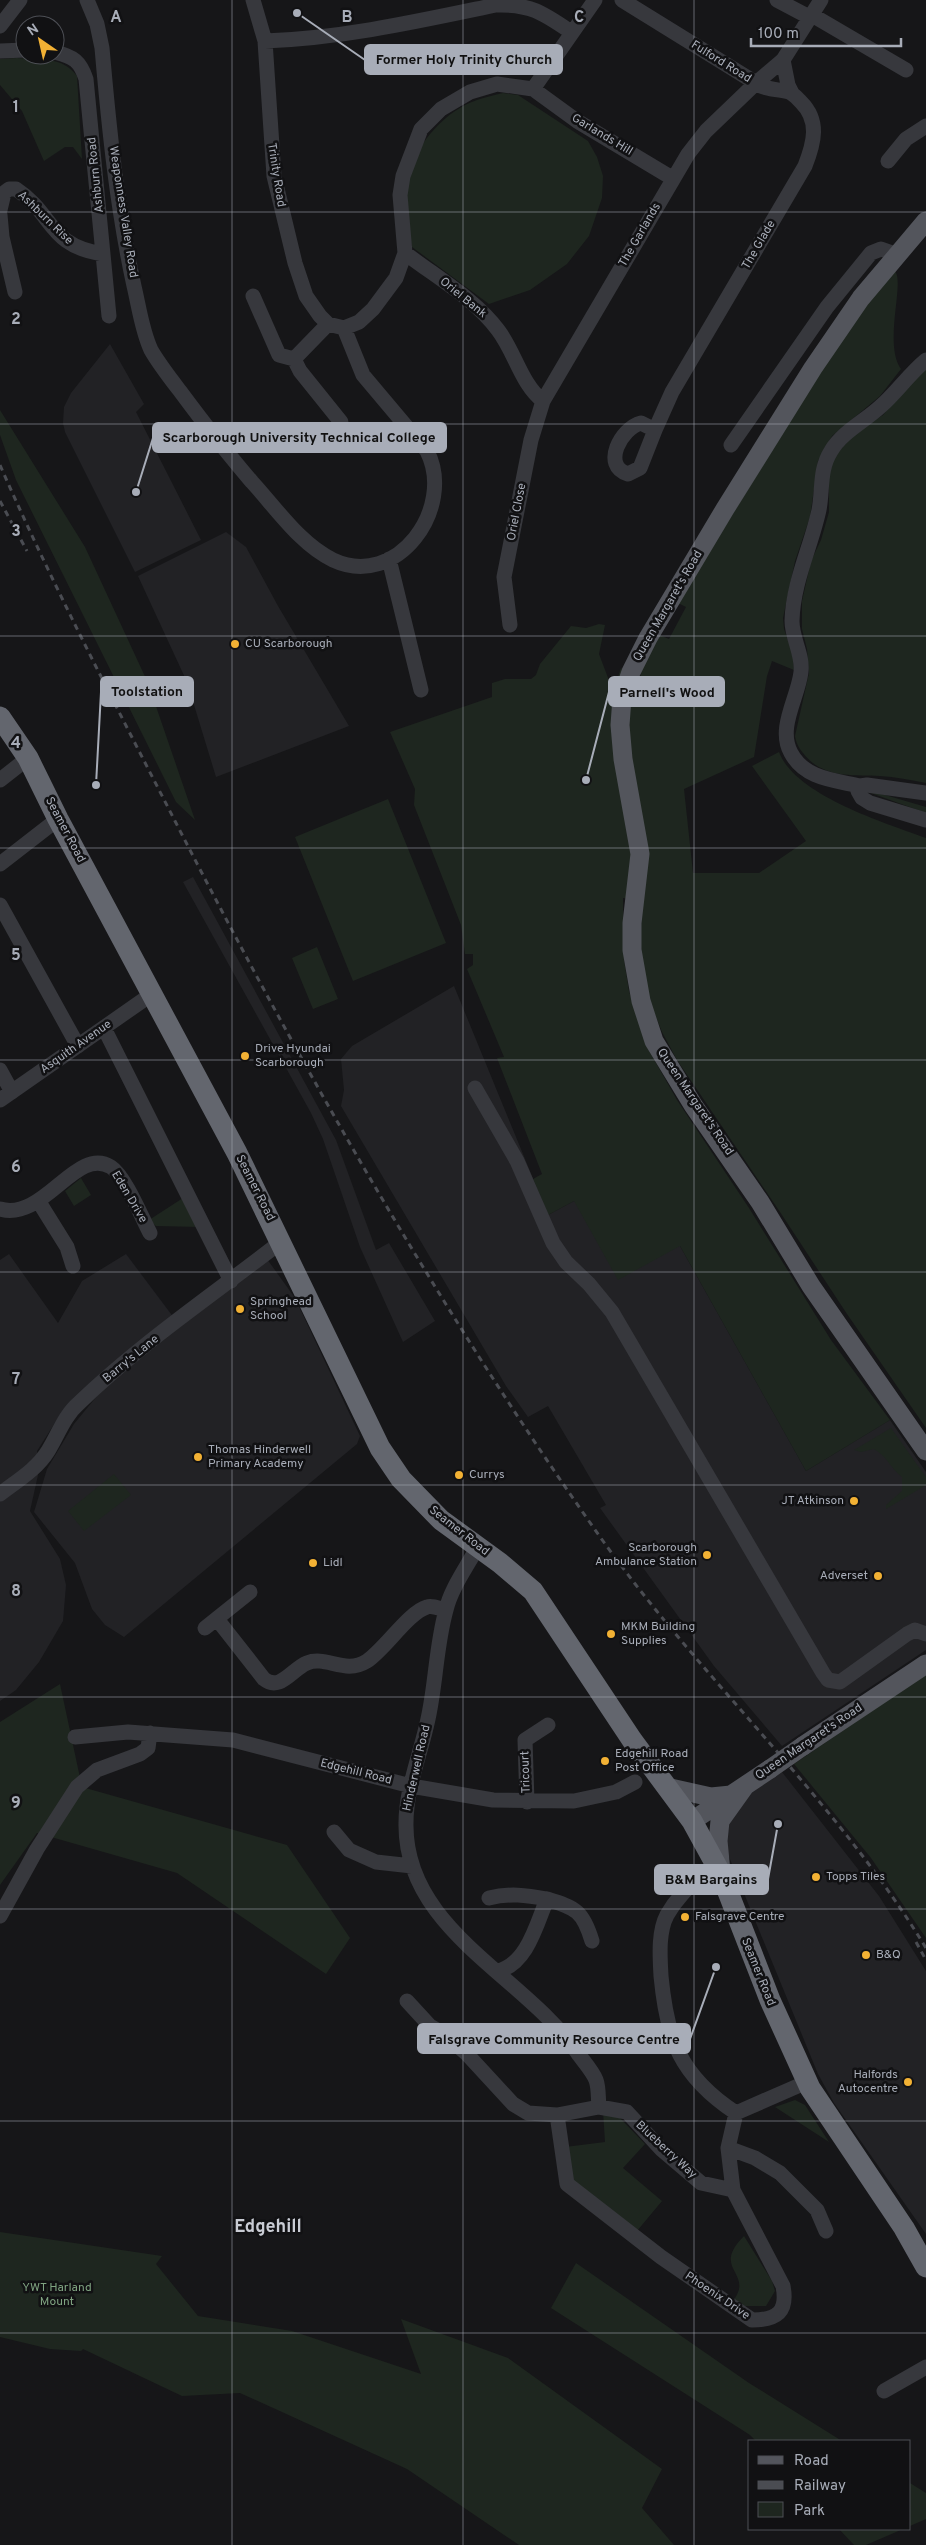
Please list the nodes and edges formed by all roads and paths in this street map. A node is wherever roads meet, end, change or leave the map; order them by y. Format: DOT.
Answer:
graph roads {
  1 [pos="20,0"];
  2 [pos="87,0"];
  3 [pos="253,0"];
  4 [pos="595,0"];
  5 [pos="622,0"];
  6 [pos="777,0"];
  7 [pos="821,0"];
  8 [pos="812,17"];
  9 [pos="0,26"];
  10 [pos="571,32"];
  11 [pos="265,41"];
  12 [pos="15,50"];
  13 [pos="0,51"];
  14 [pos="65,55"];
  15 [pos="783,60"];
  16 [pos="906,70"];
  17 [pos="756,83"];
  18 [pos="533,89"];
  19 [pos="792,93"];
  20 [pos="926,126"];
  21 [pos="888,161"];
  22 [pos="672,178"];
  23 [pos="0,210"];
  24 [pos="0,215"];
  25 [pos="926,221"];
  26 [pos="405,253"];
  27 [pos="104,254"];
  28 [pos="898,255"];
  29 [pos="15,292"];
  30 [pos="253,296"];
  31 [pos="109,316"];
  32 [pos="328,324"];
  33 [pos="344,328"];
  34 [pos="294,359"];
  35 [pos="926,360"];
  36 [pos="543,401"];
  37 [pos="341,422"];
  38 [pos="655,430"];
  39 [pos="731,445"];
  40 [pos="389,559"];
  41 [pos="510,625"];
  42 [pos="422,690"];
  43 [pos="0,717"];
  44 [pos="28,758"];
  45 [pos="0,780"];
  46 [pos="860,786"];
  47 [pos="926,793"];
  48 [pos="58,819"];
  49 [pos="926,820"];
  50 [pos="0,864"];
  51 [pos="0,905"];
  52 [pos="152,994"];
  53 [pos="104,1028"];
  54 [pos="78,1046"];
  55 [pos="0,1070"];
  56 [pos="475,1088"];
  57 [pos="6,1096"];
  58 [pos="39,1202"];
  59 [pos="0,1208"];
  60 [pos="150,1233"];
  61 [pos="282,1241"];
  62 [pos="73,1266"];
  63 [pos="231,1280"];
  64 [pos="926,1451"];
  65 [pos="0,1494"];
  66 [pos="478,1546"];
  67 [pos="250,1592"];
  68 [pos="446,1610"];
  69 [pos="926,1634"];
  70 [pos="926,1664"];
  71 [pos="548,1725"];
  72 [pos="150,1733"];
  73 [pos="75,1737"];
  74 [pos="644,1757"];
  75 [pos="635,1782"];
  76 [pos="664,1785"];
  77 [pos="412,1786"];
  78 [pos="738,1790"];
  79 [pos="527,1802"];
  80 [pos="692,1821"];
  81 [pos="334,1832"];
  82 [pos="412,1866"];
  83 [pos="713,1874"];
  84 [pos="489,1898"];
  85 [pos="547,1899"];
  86 [pos="0,1916"];
  87 [pos="592,1941"];
  88 [pos="498,1971"];
  89 [pos="408,2001"];
  90 [pos="807,2082"];
  91 [pos="599,2107"];
  92 [pos="736,2113"];
  93 [pos="557,2115"];
  94 [pos="728,2148"];
  95 [pos="733,2190"];
  96 [pos="826,2231"];
  97 [pos="926,2267"];
  98 [pos="926,2367"];
  99 [pos="884,2391"];
  1 -- 9 [label="street"];
  2 -- 40 [label="street, Weaponness Valley Road"];
  3 -- 11 [label="street, Trinity Road"];
  4 -- 10 [label="street"];
  5 -- 17 [label="street, Fulford Road"];
  6 -- 8 [label="street"];
  7 -- 8 [label="street, Fulford Road"];
  8 -- 15 [label="street, Fulford Road"];
  8 -- 16 [label="street"];
  10 -- 11 [label="street"];
  10 -- 18 [label="street"];
  11 -- 32 [label="street, Trinity Road"];
  12 -- 13 [label="street"];
  14 -- 27 [label="street, Ashburn Road"];
  15 -- 17 [label="street, Fulford Road"];
  15 -- 19 [label="street"];
  17 -- 19 [label="street"];
  17 -- 22 [label="street, The Garlands"];
  18 -- 22 [label="street, Garlands Hill"];
  18 -- 26 [label="street"];
  19 -- 38 [label="street, The Glade"];
  20 -- 21 [label="street"];
  22 -- 36 [label="street, The Garlands"];
  23 -- 27 [label="street, Ashburn Rise"];
  24 -- 29 [label="street"];
  25 -- 28 [label="main road, Queen Margaret's Road"];
  26 -- 33 [label="street"];
  26 -- 36 [label="street, Oriel Bank"];
  27 -- 31 [label="street, Ashburn Road"];
  28 -- 39 [label="street"];
  28 -- 64 [label="main road, Queen Margaret's Road"];
  30 -- 34 [label="street"];
  32 -- 33 [label="street"];
  32 -- 34 [label="street"];
  33 -- 40 [label="street, Weaponness Valley Road"];
  34 -- 37 [label="street"];
  35 -- 46 [label="street"];
  36 -- 41 [label="street, Oriel Close"];
  40 -- 42 [label="street"];
  43 -- 44 [label="highway, Seamer Road"];
  44 -- 45 [label="street"];
  44 -- 48 [label="highway, Seamer Road"];
  46 -- 47 [label="street"];
  46 -- 49 [label="street"];
  48 -- 50 [label="street"];
  48 -- 52 [label="highway, Seamer Road"];
  51 -- 54 [label="street"];
  52 -- 53 [label="street, Asquith Avenue"];
  52 -- 61 [label="highway, Seamer Road"];
  53 -- 54 [label="street, Asquith Avenue"];
  53 -- 63 [label="street"];
  54 -- 57 [label="street, Asquith Avenue"];
  55 -- 57 [label="street"];
  56 -- 69 [label="street"];
  58 -- 59 [label="street, Eden Drive"];
  58 -- 60 [label="street, Eden Drive"];
  58 -- 62 [label="street"];
  61 -- 63 [label="street, Barry's Lane"];
  61 -- 66 [label="highway, Seamer Road"];
  63 -- 65 [label="street, Barry's Lane"];
  66 -- 68 [label="street, Hinderwell Road"];
  66 -- 74 [label="highway, Seamer Road"];
  67 -- 68 [label="street"];
  68 -- 77 [label="street, Hinderwell Road"];
  70 -- 78 [label="main road, Queen Margaret's Road, bridge"];
  71 -- 79 [label="street, Tricourt"];
  72 -- 73 [label="street, Edgehill Road"];
  72 -- 77 [label="street, Edgehill Road"];
  72 -- 86 [label="street"];
  74 -- 75 [label="street"];
  74 -- 76 [label="highway, Seamer Road"];
  75 -- 76 [label="street, Edgehill Road"];
  75 -- 79 [label="street, Edgehill Road"];
  76 -- 78 [label="main road"];
  76 -- 80 [label="highway, Seamer Road"];
  77 -- 79 [label="street, Edgehill Road"];
  77 -- 82 [label="street, Hinderwell Road"];
  78 -- 80 [label="main road, Queen Margaret's Road"];
  78 -- 83 [label="main road"];
  80 -- 83 [label="highway, Seamer Road"];
  81 -- 82 [label="street"];
  82 -- 88 [label="street, Hinderwell Road"];
  83 -- 90 [label="highway, Seamer Road"];
  83 -- 92 [label="street"];
  84 -- 85 [label="street"];
  85 -- 87 [label="street"];
  85 -- 88 [label="street"];
  88 -- 91 [label="street, Hinderwell Road"];
  89 -- 93 [label="street, Blueberry Way"];
  90 -- 92 [label="street"];
  90 -- 97 [label="highway, Seamer Road"];
  91 -- 93 [label="street, Blueberry Way"];
  91 -- 95 [label="street, Blueberry Way"];
  92 -- 94 [label="street, Phoenix Drive"];
  93 -- 95 [label="street, Phoenix Drive"];
  94 -- 95 [label="street, Phoenix Drive"];
  94 -- 96 [label="street"];
  98 -- 99 [label="street"];
}
